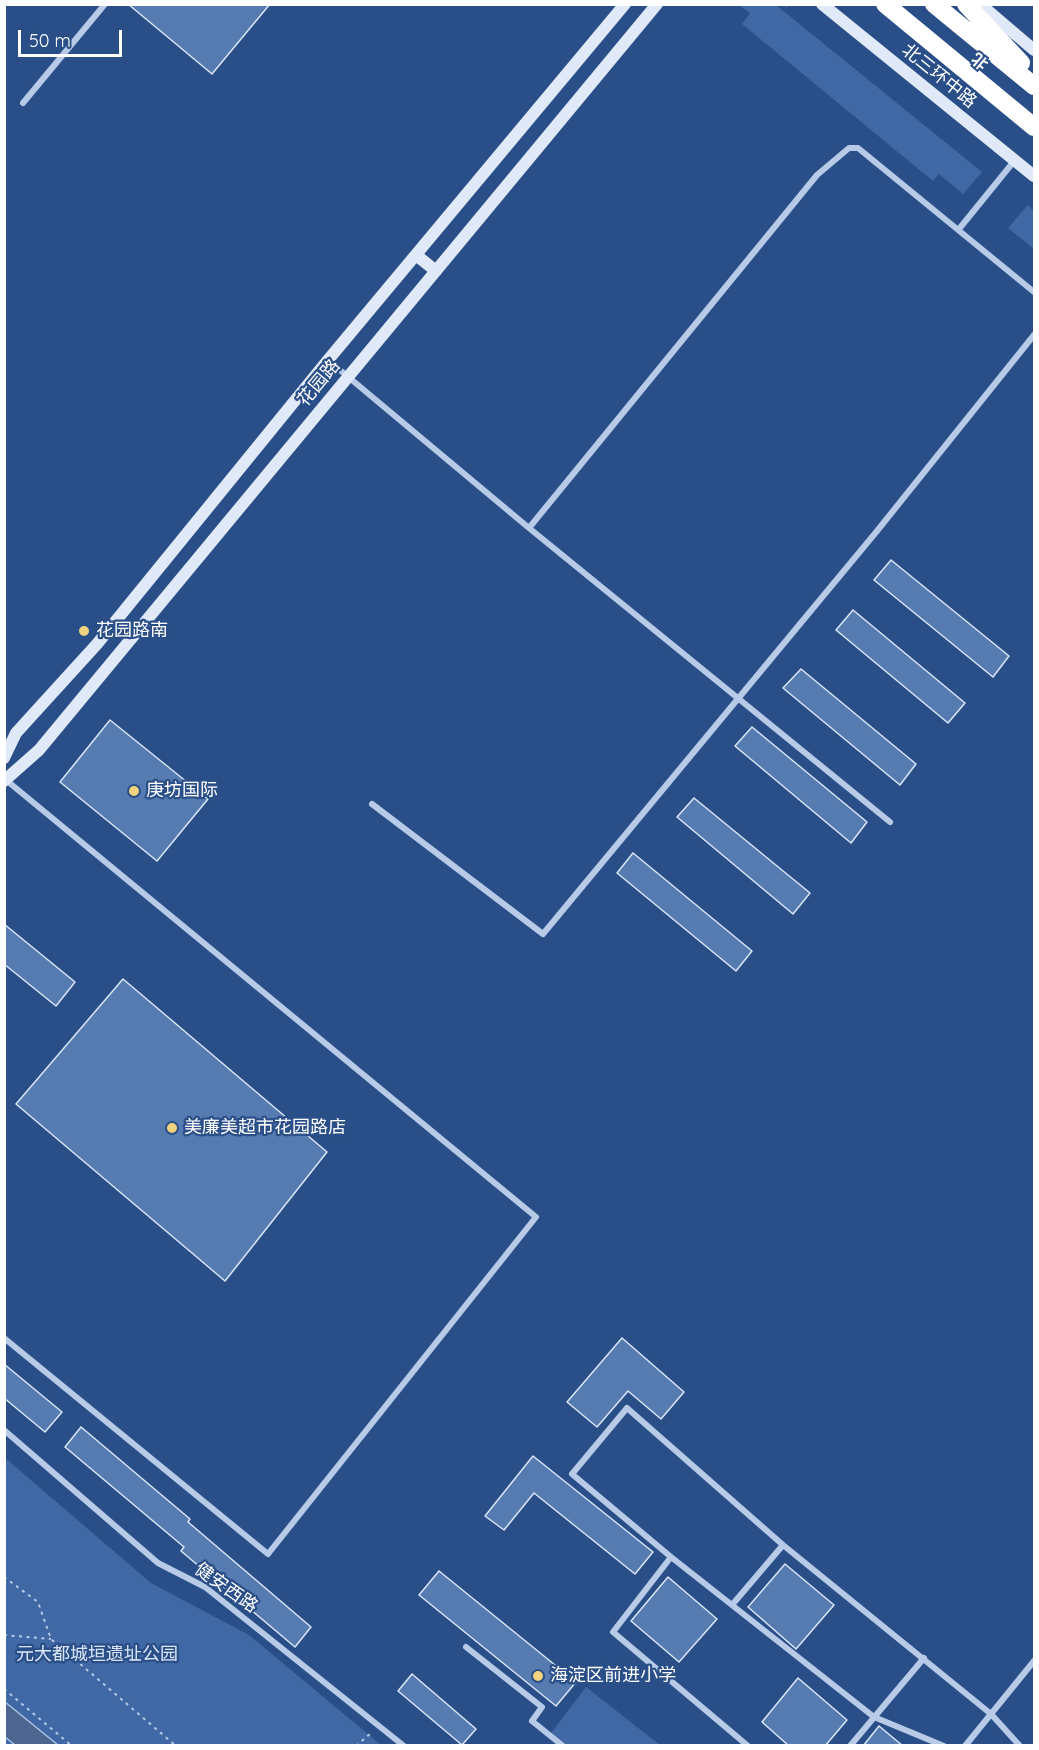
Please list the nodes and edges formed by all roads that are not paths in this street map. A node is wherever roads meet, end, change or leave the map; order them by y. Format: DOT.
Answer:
graph roads {
  1 [pos="105,4"];
  2 [pos="625,4"];
  3 [pos="657,4"];
  4 [pos="822,4"];
  5 [pos="885,4"];
  6 [pos="934,4"];
  7 [pos="966,4"];
  8 [pos="980,4"];
  9 [pos="1035,50"];
  10 [pos="1035,77"];
  11 [pos="1035,86"];
  12 [pos="22,104"];
  13 [pos="1035,127"];
  14 [pos="1015,160"];
  15 [pos="1035,176"];
  16 [pos="959,229"];
  17 [pos="416,255"];
  18 [pos="436,271"];
  19 [pos="1035,292"];
  20 [pos="1035,335"];
  21 [pos="328,360"];
  22 [pos="348,377"];
  23 [pos="528,528"];
  24 [pos="738,699"];
  25 [pos="4,758"];
  26 [pos="5,780"];
  27 [pos="372,804"];
  28 [pos="890,822"];
  29 [pos="4,1338"];
  30 [pos="4,1430"];
  31 [pos="783,1545"];
  32 [pos="671,1557"];
  33 [pos="732,1605"];
  34 [pos="466,1647"];
  35 [pos="924,1658"];
  36 [pos="1035,1661"];
  37 [pos="991,1714"];
  38 [pos="874,1717"];
  39 [pos="404,1746"];
  40 [pos="563,1746"];
  41 [pos="748,1746"];
  42 [pos="850,1746"];
  43 [pos="944,1746"];
  44 [pos="965,1746"];
  45 [pos="1020,1746"];
  1 -- 12 [label="street"];
  2 -- 17 [label="street, 花园路"];
  3 -- 18 [label="street, 花园路"];
  4 -- 14 [label="street, 北三环中路"];
  5 -- 13 [label="highway"];
  6 -- 11 [label="highway"];
  7 -- 10 [label="highway"];
  8 -- 9 [label="street"];
  14 -- 15 [label="street, 北三环中路"];
  14 -- 16 [label="street"];
  16 -- 19 [label="street"];
  16 -- 23 [label="street"];
  17 -- 18 [label="street"];
  17 -- 21 [label="street, 花园路"];
  18 -- 22 [label="street, 花园路"];
  20 -- 24 [label="street"];
  21 -- 22 [label="street"];
  21 -- 25 [label="street, 花园路"];
  22 -- 23 [label="street"];
  22 -- 26 [label="street, 花园路"];
  23 -- 24 [label="street"];
  24 -- 27 [label="street"];
  24 -- 28 [label="street"];
  26 -- 29 [label="street"];
  30 -- 39 [label="street, 健安西路"];
  31 -- 32 [label="street"];
  31 -- 33 [label="street"];
  31 -- 35 [label="street"];
  32 -- 33 [label="street"];
  32 -- 41 [label="street"];
  33 -- 38 [label="street"];
  34 -- 40 [label="street"];
  35 -- 37 [label="street"];
  35 -- 38 [label="street"];
  36 -- 37 [label="street"];
  37 -- 44 [label="street"];
  37 -- 45 [label="street"];
  38 -- 42 [label="street"];
  38 -- 43 [label="street"];
}
